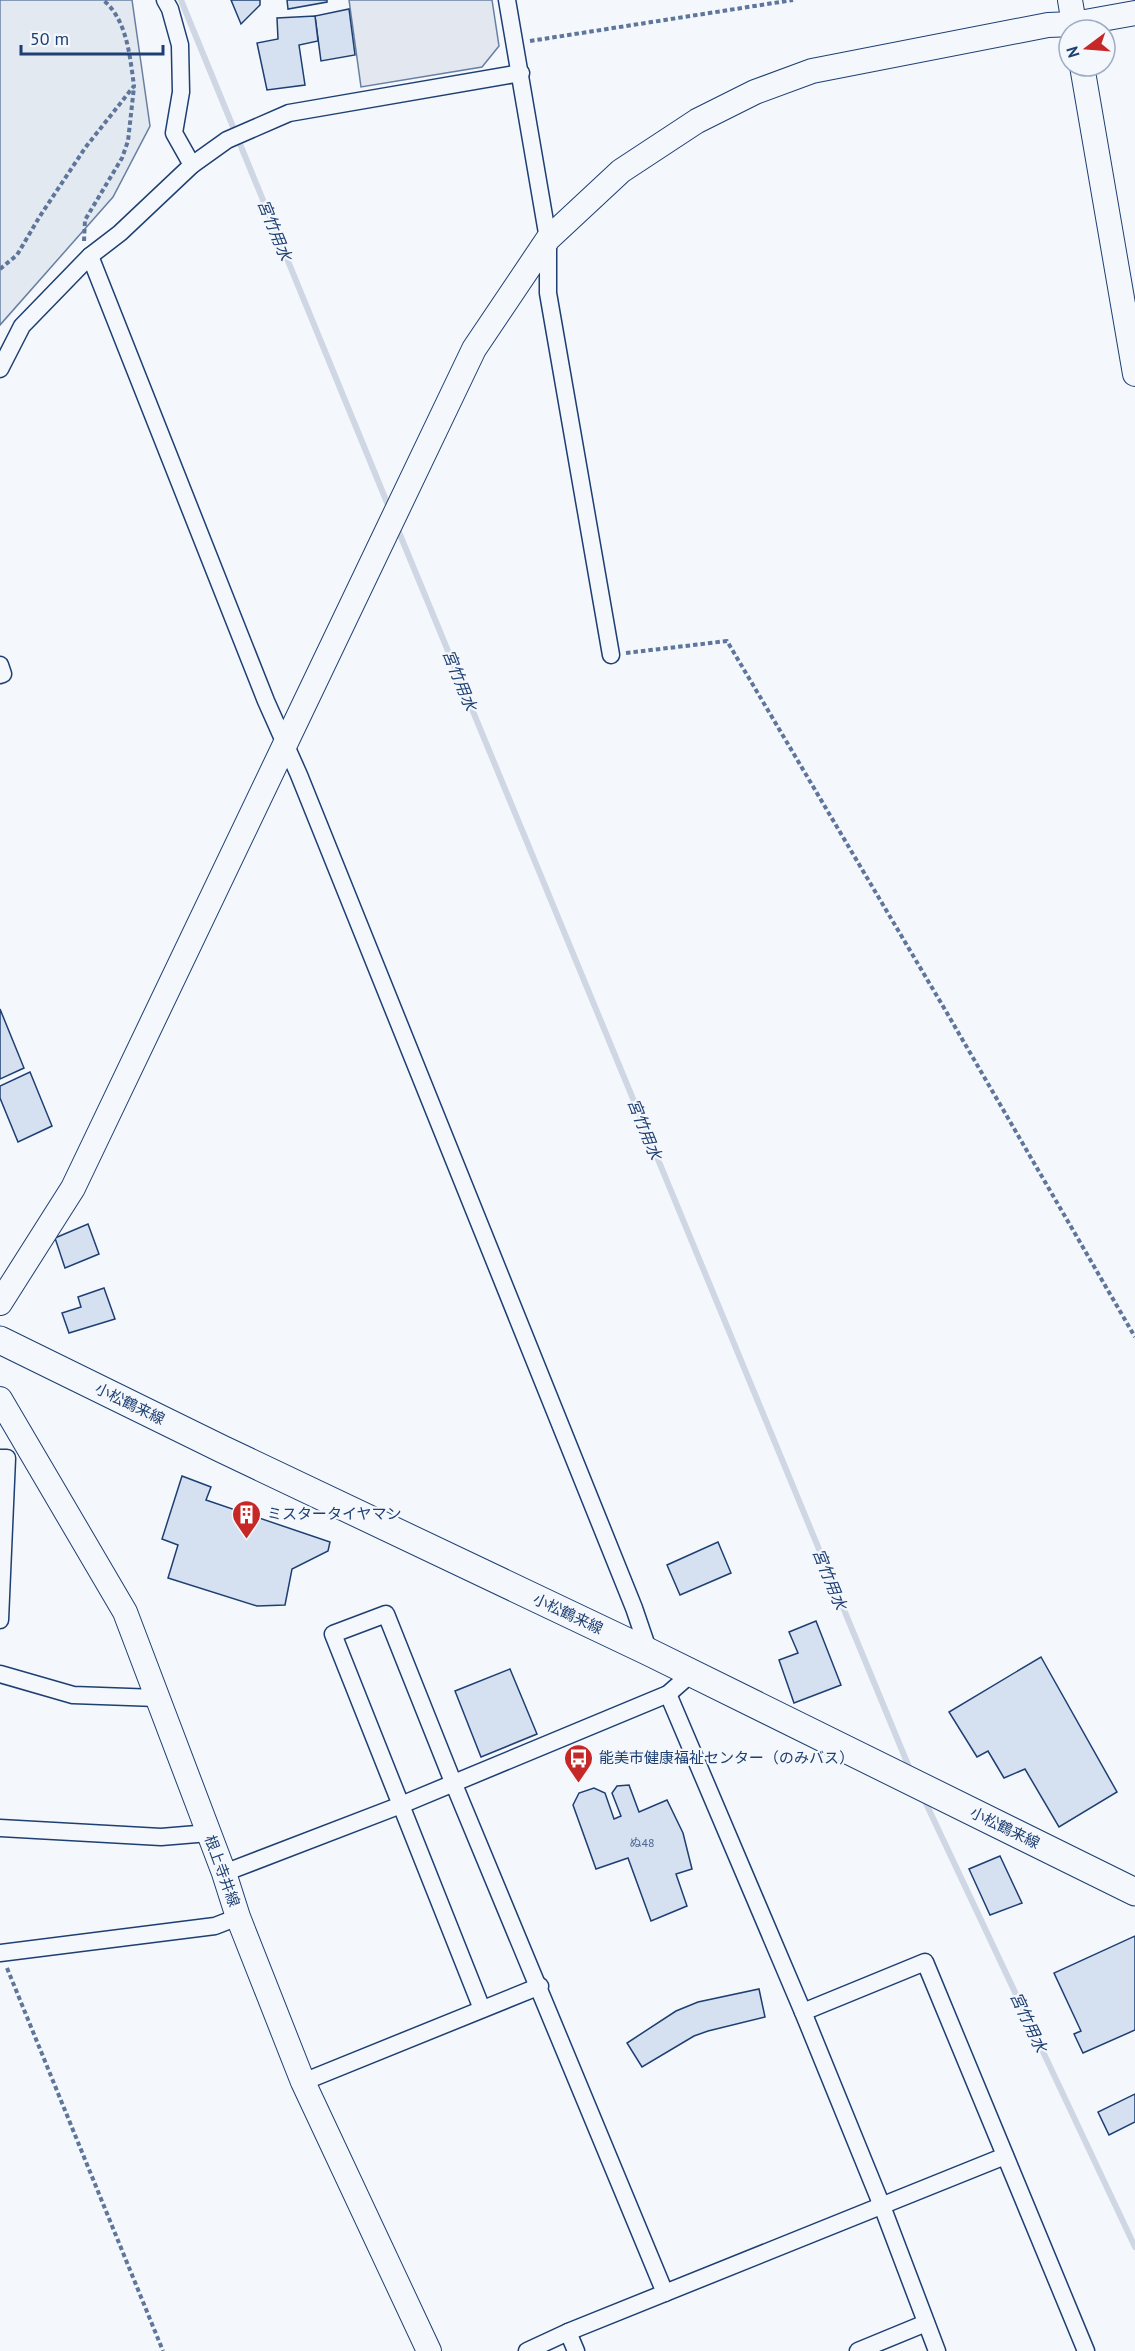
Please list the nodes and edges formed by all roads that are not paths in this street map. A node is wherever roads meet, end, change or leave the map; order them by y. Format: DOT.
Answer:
graph roads {
  1 [pos="165,0"];
  2 [pos="507,0"];
  3 [pos="1070,0"];
  4 [pos="1135,13"];
  5 [pos="1073,18"];
  6 [pos="1114,18"];
  7 [pos="1057,26"];
  8 [pos="521,73"];
  9 [pos="1084,78"];
  10 [pos="192,165"];
  11 [pos="548,239"];
  12 [pos="90,256"];
  13 [pos="0,369"];
  14 [pos="1135,374"];
  15 [pos="611,655"];
  16 [pos="0,665"];
  17 [pos="0,675"];
  18 [pos="285,744"];
  19 [pos="0,1304"];
  20 [pos="0,1340"];
  21 [pos="0,1399"];
  22 [pos="0,1458"];
  23 [pos="0,1620"];
  24 [pos="649,1652"];
  25 [pos="692,1673"];
  26 [pos="0,1674"];
  27 [pos="668,1694"];
  28 [pos="157,1698"];
  29 [pos="453,1782"];
  30 [pos="401,1805"];
  31 [pos="0,1828"];
  32 [pos="209,1833"];
  33 [pos="224,1873"];
  34 [pos="1135,1892"];
  35 [pos="238,1917"];
  36 [pos="1,1953"];
  37 [pos="540,1986"];
  38 [pos="482,2009"];
  39 [pos="803,2012"];
  40 [pos="303,2082"];
  41 [pos="1005,2156"];
  42 [pos="882,2206"];
  43 [pos="665,2293"];
  44 [pos="926,2323"];
  45 [pos="568,2332"];
  46 [pos="429,2351"];
  47 [pos="527,2351"];
  48 [pos="576,2351"];
  49 [pos="858,2351"];
  50 [pos="937,2351"];
  51 [pos="1086,2351"];
  1 -- 10 [label="street"];
  2 -- 8 [label="street"];
  3 -- 5 [label="street"];
  4 -- 6 [label="street"];
  7 -- 11 [label="street"];
  8 -- 10 [label="street"];
  8 -- 11 [label="street"];
  9 -- 14 [label="street"];
  10 -- 12 [label="street"];
  11 -- 15 [label="street"];
  11 -- 18 [label="street"];
  12 -- 13 [label="street"];
  12 -- 18 [label="street"];
  16 -- 17 [label="street"];
  18 -- 19 [label="street"];
  18 -- 24 [label="street"];
  20 -- 24 [label="main road, 小松鶴来線"];
  21 -- 28 [label="street, 根上寺井線"];
  22 -- 23 [label="street"];
  24 -- 25 [label="main road, 小松鶴来線"];
  25 -- 27 [label="street"];
  25 -- 34 [label="main road, 小松鶴来線"];
  26 -- 28 [label="street"];
  27 -- 29 [label="street"];
  27 -- 39 [label="street"];
  28 -- 32 [label="street, 根上寺井線"];
  29 -- 30 [label="street"];
  29 -- 30 [label="street"];
  29 -- 37 [label="street"];
  30 -- 33 [label="street"];
  30 -- 38 [label="street"];
  31 -- 32 [label="street"];
  32 -- 33 [label="street, 根上寺井線"];
  33 -- 35 [label="street, 根上寺井線"];
  35 -- 36 [label="street"];
  35 -- 40 [label="street, 根上寺井線"];
  37 -- 38 [label="street"];
  37 -- 43 [label="street"];
  38 -- 40 [label="street"];
  39 -- 41 [label="street"];
  39 -- 42 [label="street"];
  40 -- 46 [label="street, 根上寺井線"];
  41 -- 42 [label="street"];
  41 -- 51 [label="street"];
  42 -- 43 [label="street"];
  42 -- 44 [label="street"];
  43 -- 45 [label="street"];
  44 -- 49 [label="street"];
  44 -- 50 [label="street"];
  45 -- 47 [label="street"];
  45 -- 48 [label="street"];
}
